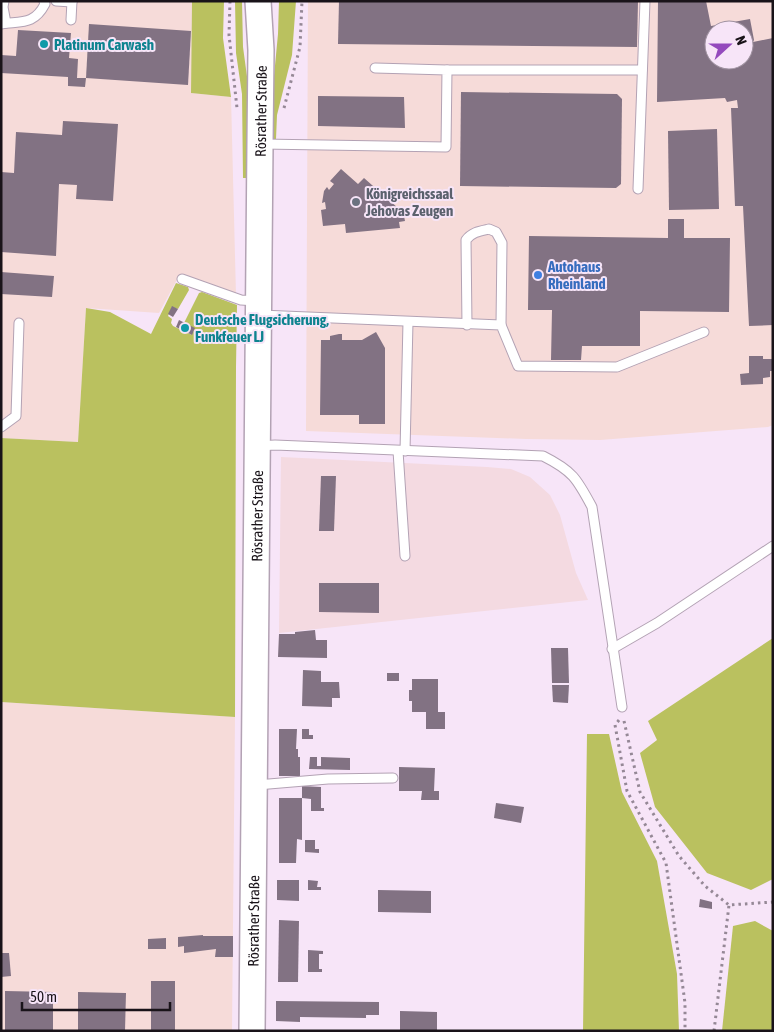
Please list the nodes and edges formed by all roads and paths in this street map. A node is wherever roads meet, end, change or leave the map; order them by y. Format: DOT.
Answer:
graph roads {
  1 [pos="4,1"];
  2 [pos="44,1"];
  3 [pos="56,1"];
  4 [pos="230,1"];
  5 [pos="258,1"];
  6 [pos="302,1"];
  7 [pos="644,1"];
  8 [pos="72,2"];
  9 [pos="71,20"];
  10 [pos="4,24"];
  11 [pos="375,68"];
  12 [pos="447,70"];
  13 [pos="642,70"];
  14 [pos="237,115"];
  15 [pos="270,144"];
  16 [pos="638,190"];
  17 [pos="182,279"];
  18 [pos="258,308"];
  19 [pos="408,322"];
  20 [pos="19,323"];
  21 [pos="467,325"];
  22 [pos="501,325"];
  23 [pos="704,332"];
  24 [pos="1,427"];
  25 [pos="257,446"];
  26 [pos="401,451"];
  27 [pos="773,546"];
  28 [pos="405,556"];
  29 [pos="612,649"];
  30 [pos="622,707"];
  31 [pos="615,725"];
  32 [pos="626,727"];
  33 [pos="393,778"];
  34 [pos="254,785"];
  35 [pos="773,902"];
  36 [pos="729,905"];
  37 [pos="252,1031"];
  38 [pos="685,1031"];
  39 [pos="714,1031"];
  1 -- 10 [label="lane"];
  2 -- 10 [label="lane"];
  3 -- 8 [label="lane"];
  4 -- 14 [label="path"];
  5 -- 15 [label="main road, Rösrather Straße"];
  6 -- 15 [label="path"];
  7 -- 13 [label="lane"];
  8 -- 9 [label="lane"];
  11 -- 12 [label="lane"];
  12 -- 13 [label="lane"];
  12 -- 15 [label="lane"];
  13 -- 16 [label="lane"];
  15 -- 18 [label="main road, Rösrather Straße"];
  17 -- 18 [label="lane"];
  18 -- 19 [label="lane"];
  18 -- 25 [label="main road, Rösrather Straße"];
  19 -- 21 [label="lane"];
  19 -- 26 [label="lane"];
  20 -- 24 [label="lane"];
  21 -- 22 [label="lane"];
  21 -- 22 [label="lane"];
  22 -- 23 [label="lane"];
  25 -- 26 [label="lane"];
  25 -- 34 [label="main road, Rösrather Straße"];
  26 -- 28 [label="lane"];
  26 -- 29 [label="lane"];
  27 -- 29 [label="lane"];
  29 -- 30 [label="lane"];
  31 -- 38 [label="path"];
  32 -- 36 [label="path"];
  33 -- 34 [label="lane"];
  34 -- 37 [label="main road, Rösrather Straße"];
  35 -- 36 [label="path"];
  36 -- 39 [label="path"];
}
